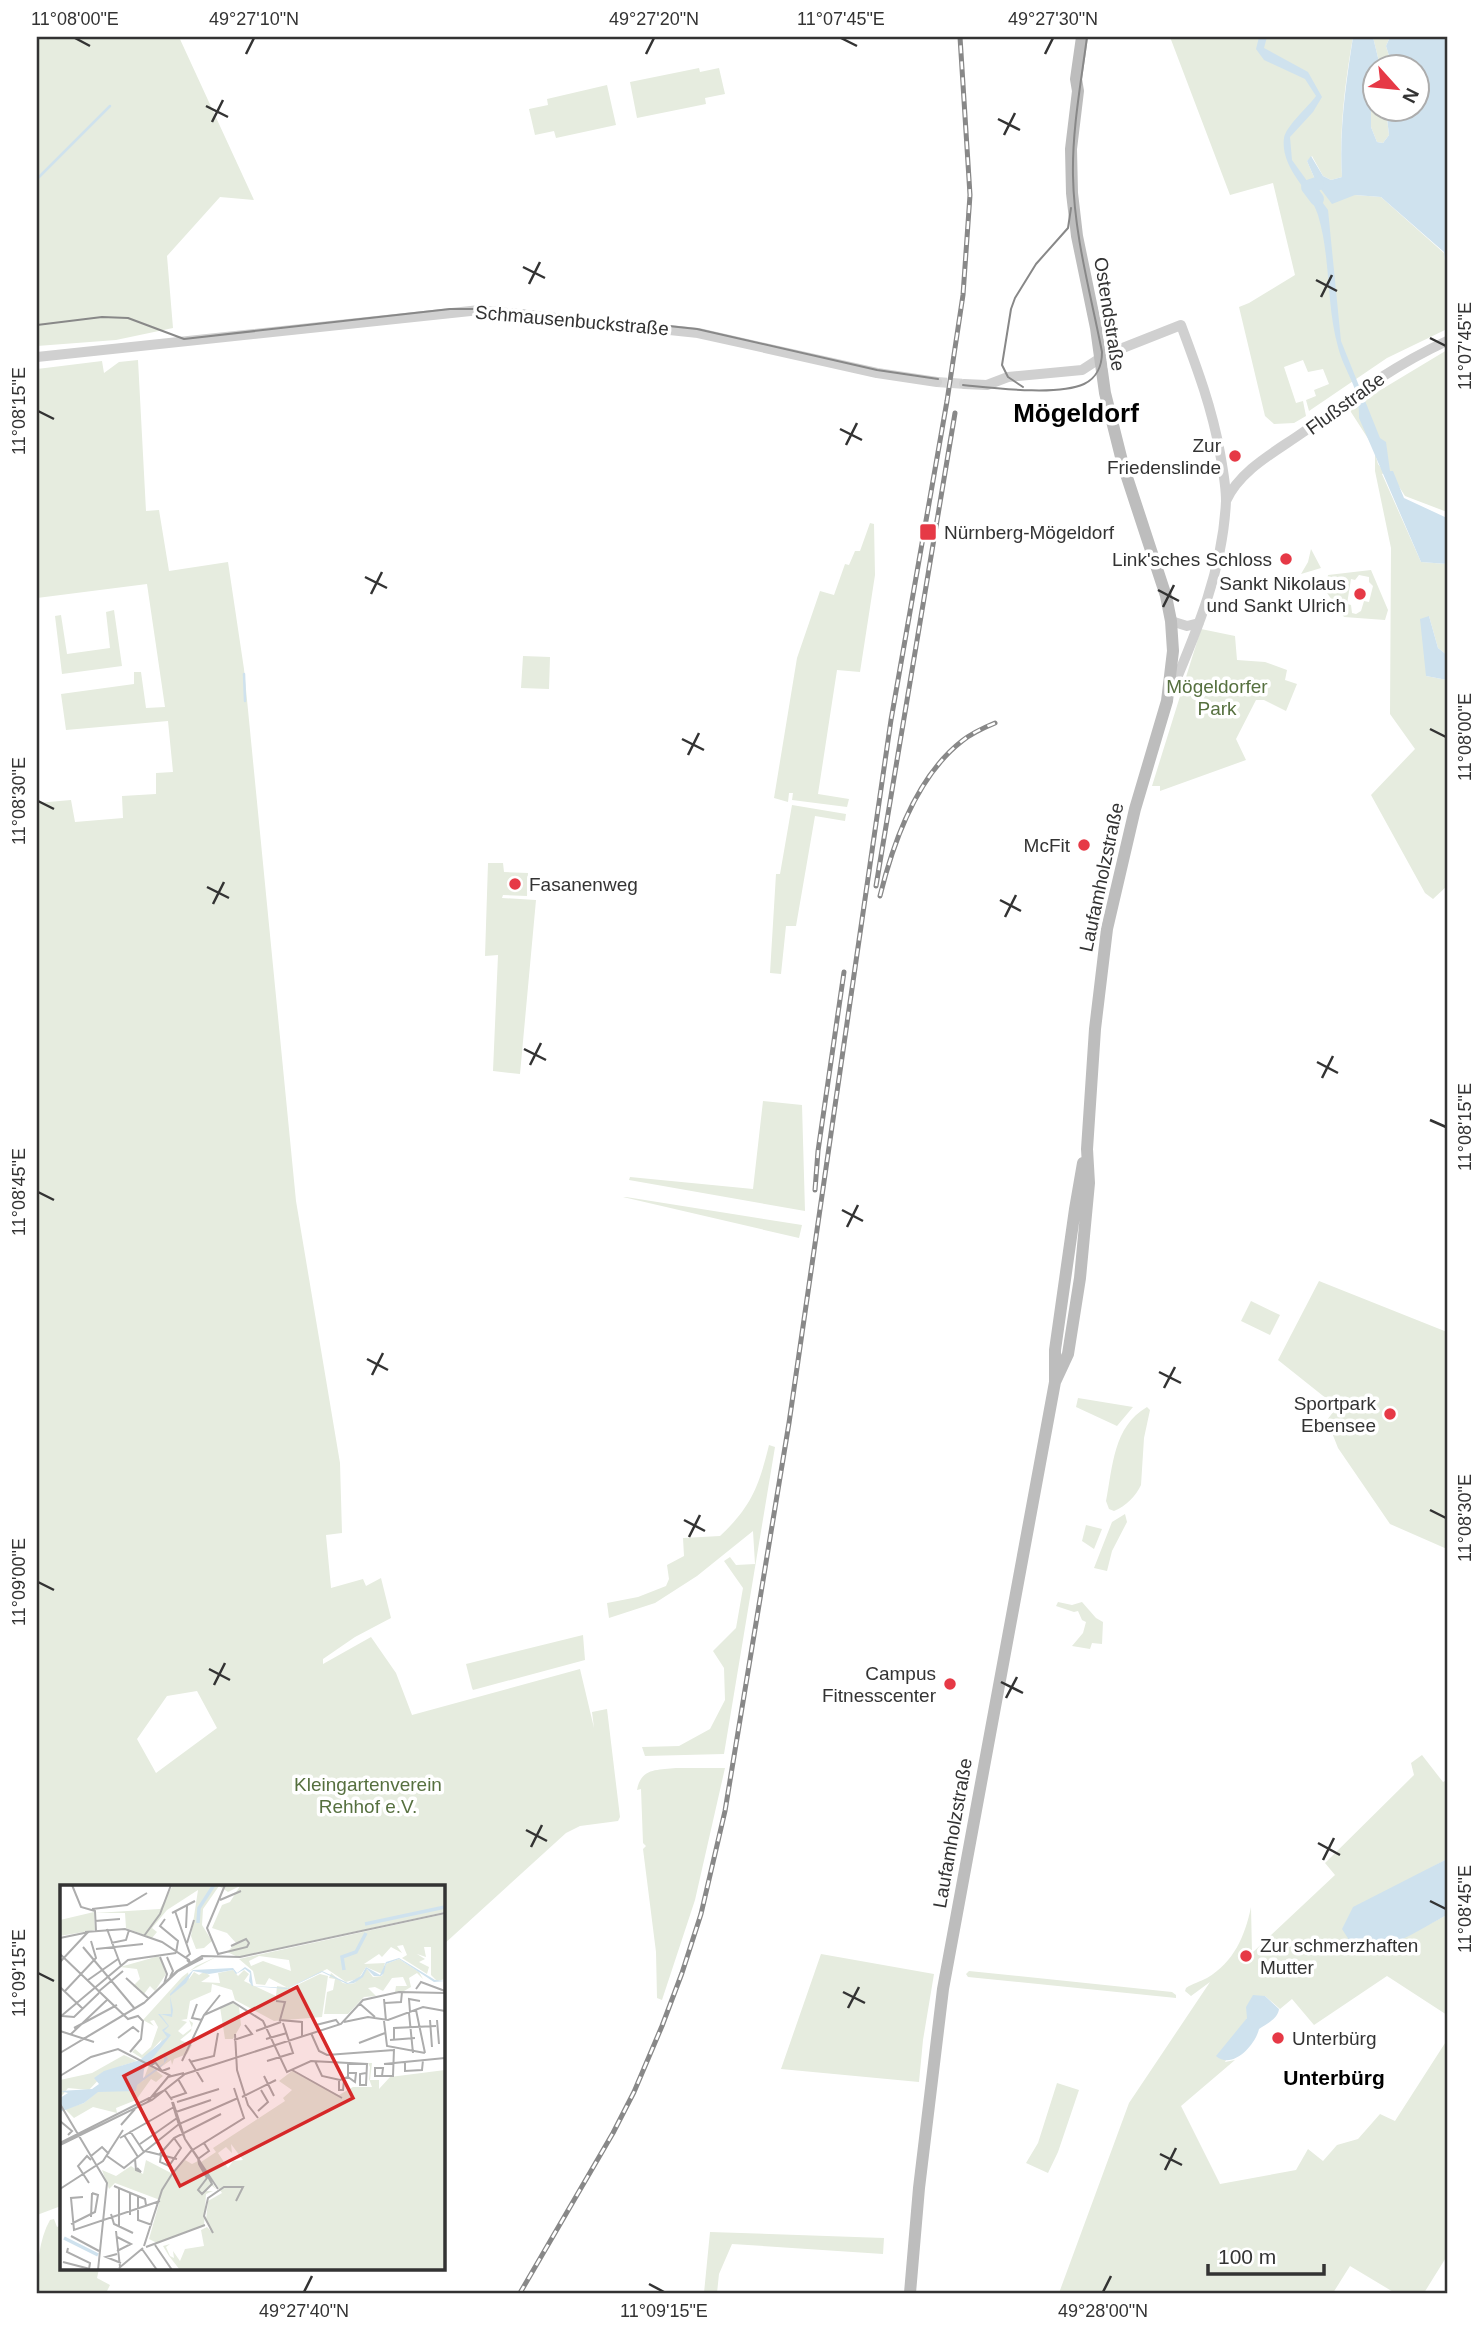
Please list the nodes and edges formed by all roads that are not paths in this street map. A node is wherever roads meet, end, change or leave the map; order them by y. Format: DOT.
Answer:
graph roads {
  1 [pos="1082,37"];
  2 [pos="1090,37"];
  3 [pos="1078,91"];
  4 [pos="1447,341"];
  5 [pos="37,357"];
  6 [pos="1101,357"];
  7 [pos="937,382"];
  8 [pos="964,384"];
  9 [pos="1224,469"];
  10 [pos="1247,473"];
  11 [pos="1226,500"];
  12 [pos="1171,621"];
  13 [pos="1199,623"];
  14 [pos="1167,701"];
  15 [pos="910,2293"];
  1 -- 3 [label="main road, Ostendstraße"];
  2 -- 3 [label="main road, Ostendstraße"];
  3 -- 6 [label="main road, Ostendstraße"];
  4 -- 10 [label="street, Flußstraße"];
  5 -- 7 [label="street, Schmausenbuckstraße"];
  6 -- 8 [label="street"];
  6 -- 9 [label="street, Laufamholzstraße"];
  6 -- 12 [label="main road, Ostendstraße"];
  9 -- 10 [label="street"];
  9 -- 11 [label="street, Laufamholzstraße"];
  10 -- 11 [label="street, Flußstraße"];
  11 -- 13 [label="street, Laufamholzstraße"];
  12 -- 13 [label="street"];
  12 -- 14 [label="main road, Ostendstraße"];
  13 -- 14 [label="street, Laufamholzstraße"];
  14 -- 15 [label="main road, Laufamholzstraße"];
}
